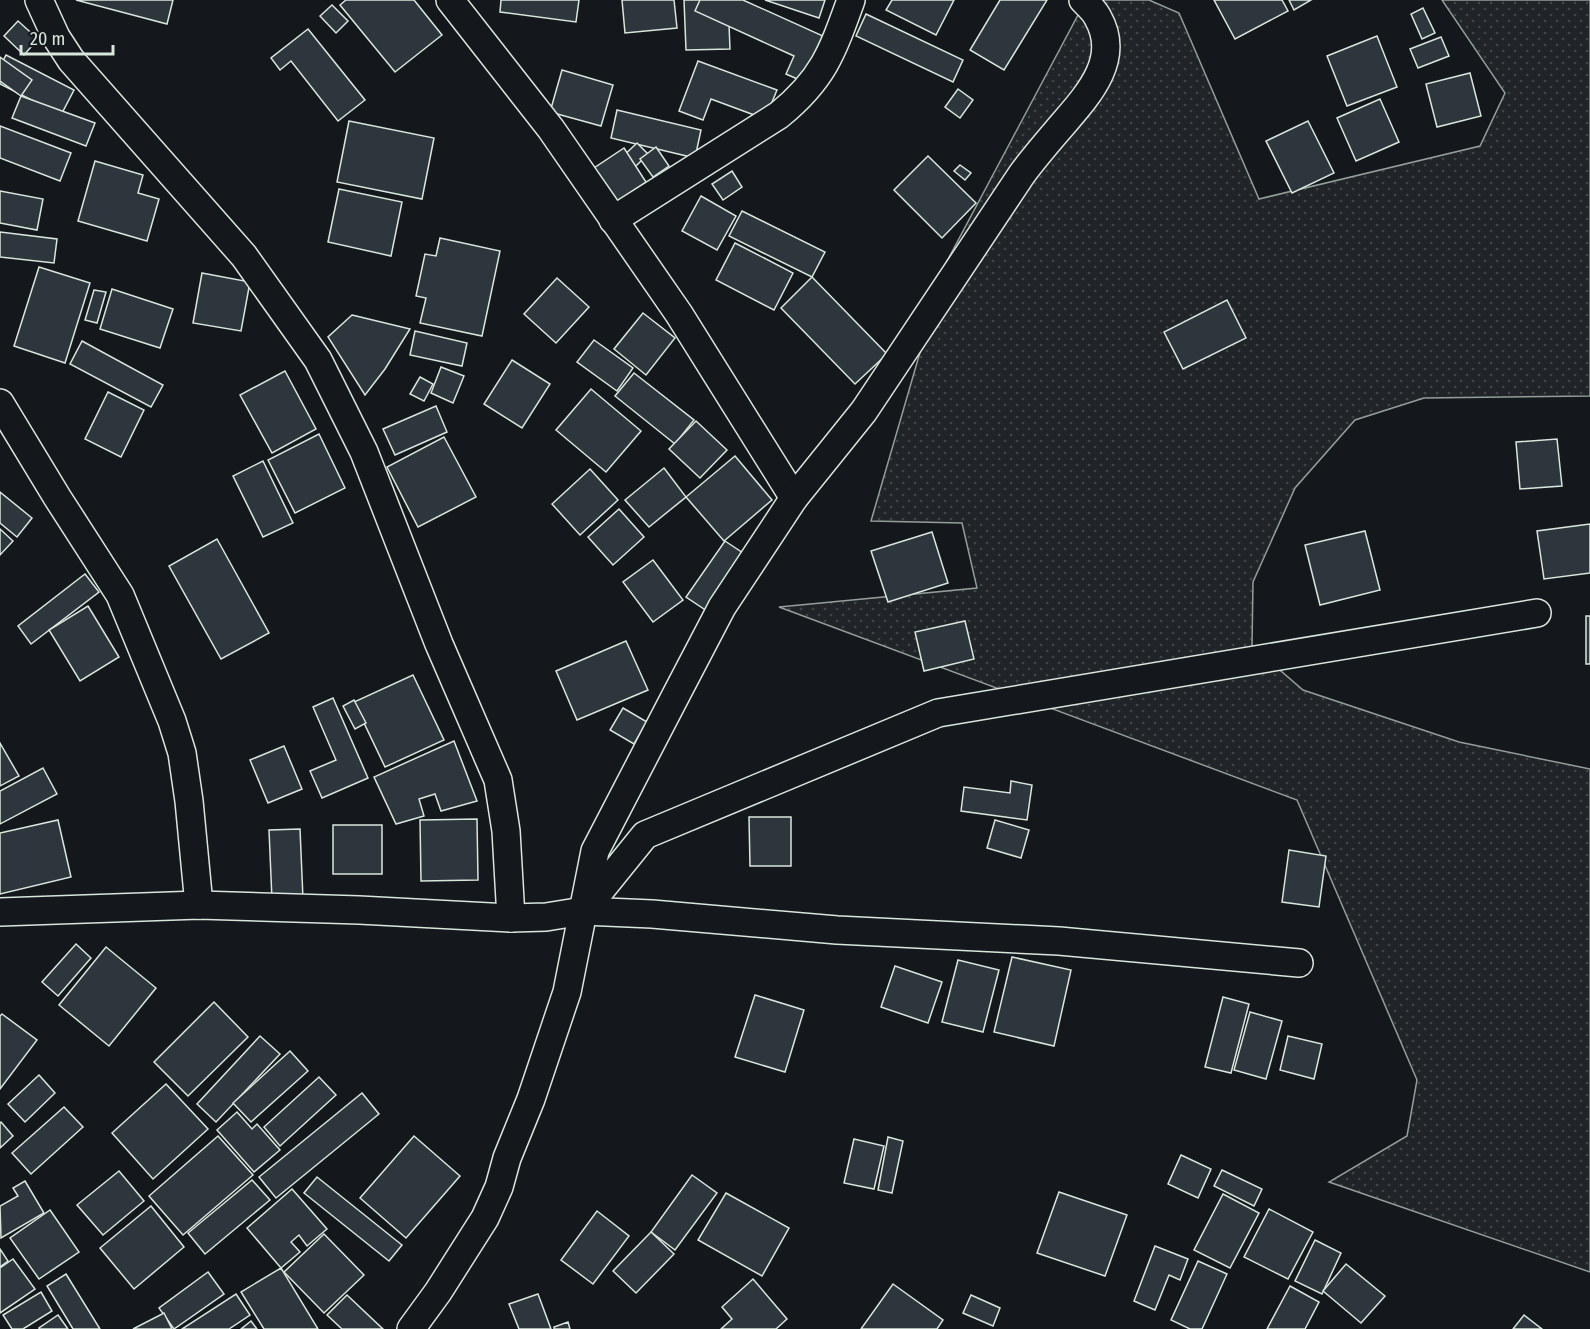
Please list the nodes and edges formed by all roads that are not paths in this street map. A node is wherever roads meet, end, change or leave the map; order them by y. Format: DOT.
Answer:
graph roads {
  1 [pos="39,0"];
  2 [pos="450,0"];
  3 [pos="851,0"];
  4 [pos="1083,0"];
  5 [pos="613,220"];
  6 [pos="0,403"];
  7 [pos="795,498"];
  8 [pos="1537,613"];
  9 [pos="199,905"];
  10 [pos="583,911"];
  11 [pos="0,912"];
  12 [pos="511,918"];
  13 [pos="1299,963"];
  14 [pos="411,1329"];
  1 -- 12 [label="street"];
  2 -- 5 [label="street"];
  3 -- 5 [label="street"];
  4 -- 7 [label="street"];
  5 -- 7 [label="street"];
  6 -- 9 [label="street"];
  7 -- 10 [label="street"];
  8 -- 10 [label="street"];
  9 -- 11 [label="street"];
  9 -- 12 [label="street"];
  10 -- 12 [label="street"];
  10 -- 13 [label="street"];
  10 -- 14 [label="street"];
}
